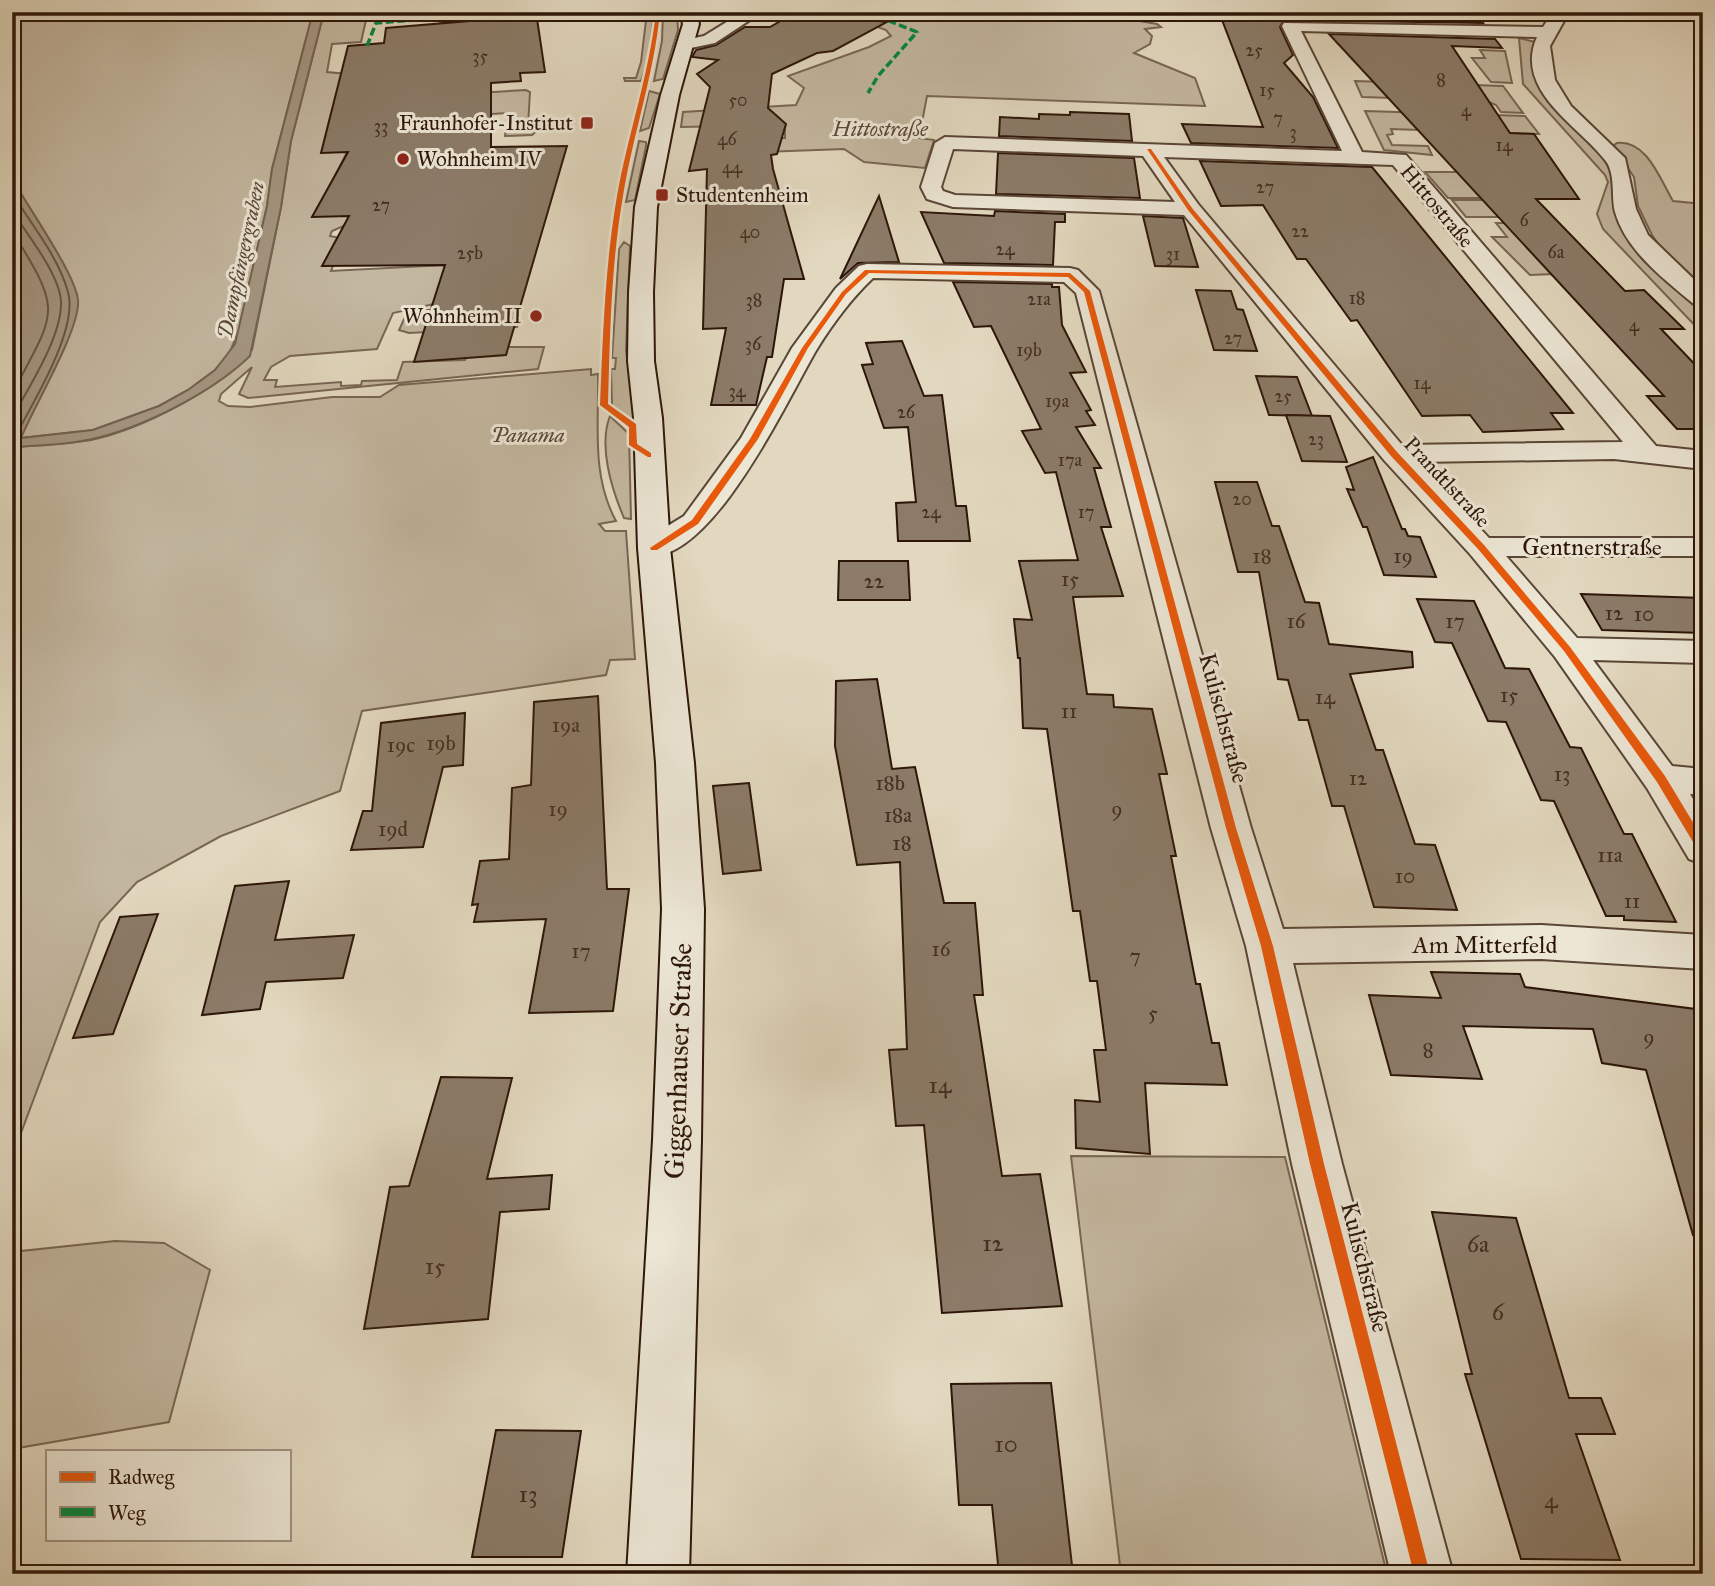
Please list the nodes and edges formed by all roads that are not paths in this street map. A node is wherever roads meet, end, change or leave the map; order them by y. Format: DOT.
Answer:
graph roads {
  1 [pos="754,12"];
  2 [pos="1561,12"];
  3 [pos="1287,19"];
  4 [pos="687,28"];
  5 [pos="1549,32"];
  6 [pos="1149,150"];
  7 [pos="1355,157"];
  8 [pos="1190,209"];
  9 [pos="1703,300"];
  10 [pos="1646,452"];
  11 [pos="1394,454"];
  12 [pos="1703,460"];
  13 [pos="1481,547"];
  14 [pos="1703,547"];
  15 [pos="654,548"];
  16 [pos="1567,649"];
  17 [pos="1703,652"];
  18 [pos="1661,779"];
  19 [pos="1703,782"];
  20 [pos="1703,849"];
  21 [pos="1267,946"];
  22 [pos="1703,952"];
  23 [pos="658,1574"];
  24 [pos="1422,1574"];
  1 -- 4 [label="street, Giggenhauser Straße"];
  2 -- 5 [label="street"];
  3 -- 5 [label="street"];
  3 -- 7 [label="street"];
  4 -- 15 [label="street, Giggenhauser Straße"];
  5 -- 9 [label="street"];
  6 -- 7 [label="street, Hittostraße"];
  6 -- 8 [label="street, Prandtlstraße"];
  6 -- 8 [label="street, Hittostraße"];
  7 -- 10 [label="street, Hittostraße"];
  8 -- 11 [label="street, Prandtlstraße"];
  10 -- 11 [label="street"];
  10 -- 12 [label="street"];
  11 -- 13 [label="street, Prandtlstraße"];
  13 -- 14 [label="street, Gentnerstraße"];
  13 -- 16 [label="street, Prandtlstraße"];
  15 -- 21 [label="street, Kulischstraße"];
  15 -- 23 [label="street, Giggenhauser Straße"];
  16 -- 17 [label="street"];
  16 -- 18 [label="street, Prandtlstraße"];
  18 -- 19 [label="street"];
  18 -- 20 [label="street, Prandtlstraße"];
  21 -- 22 [label="street, Am Mitterfeld"];
  21 -- 24 [label="street, Kulischstraße"];
}
